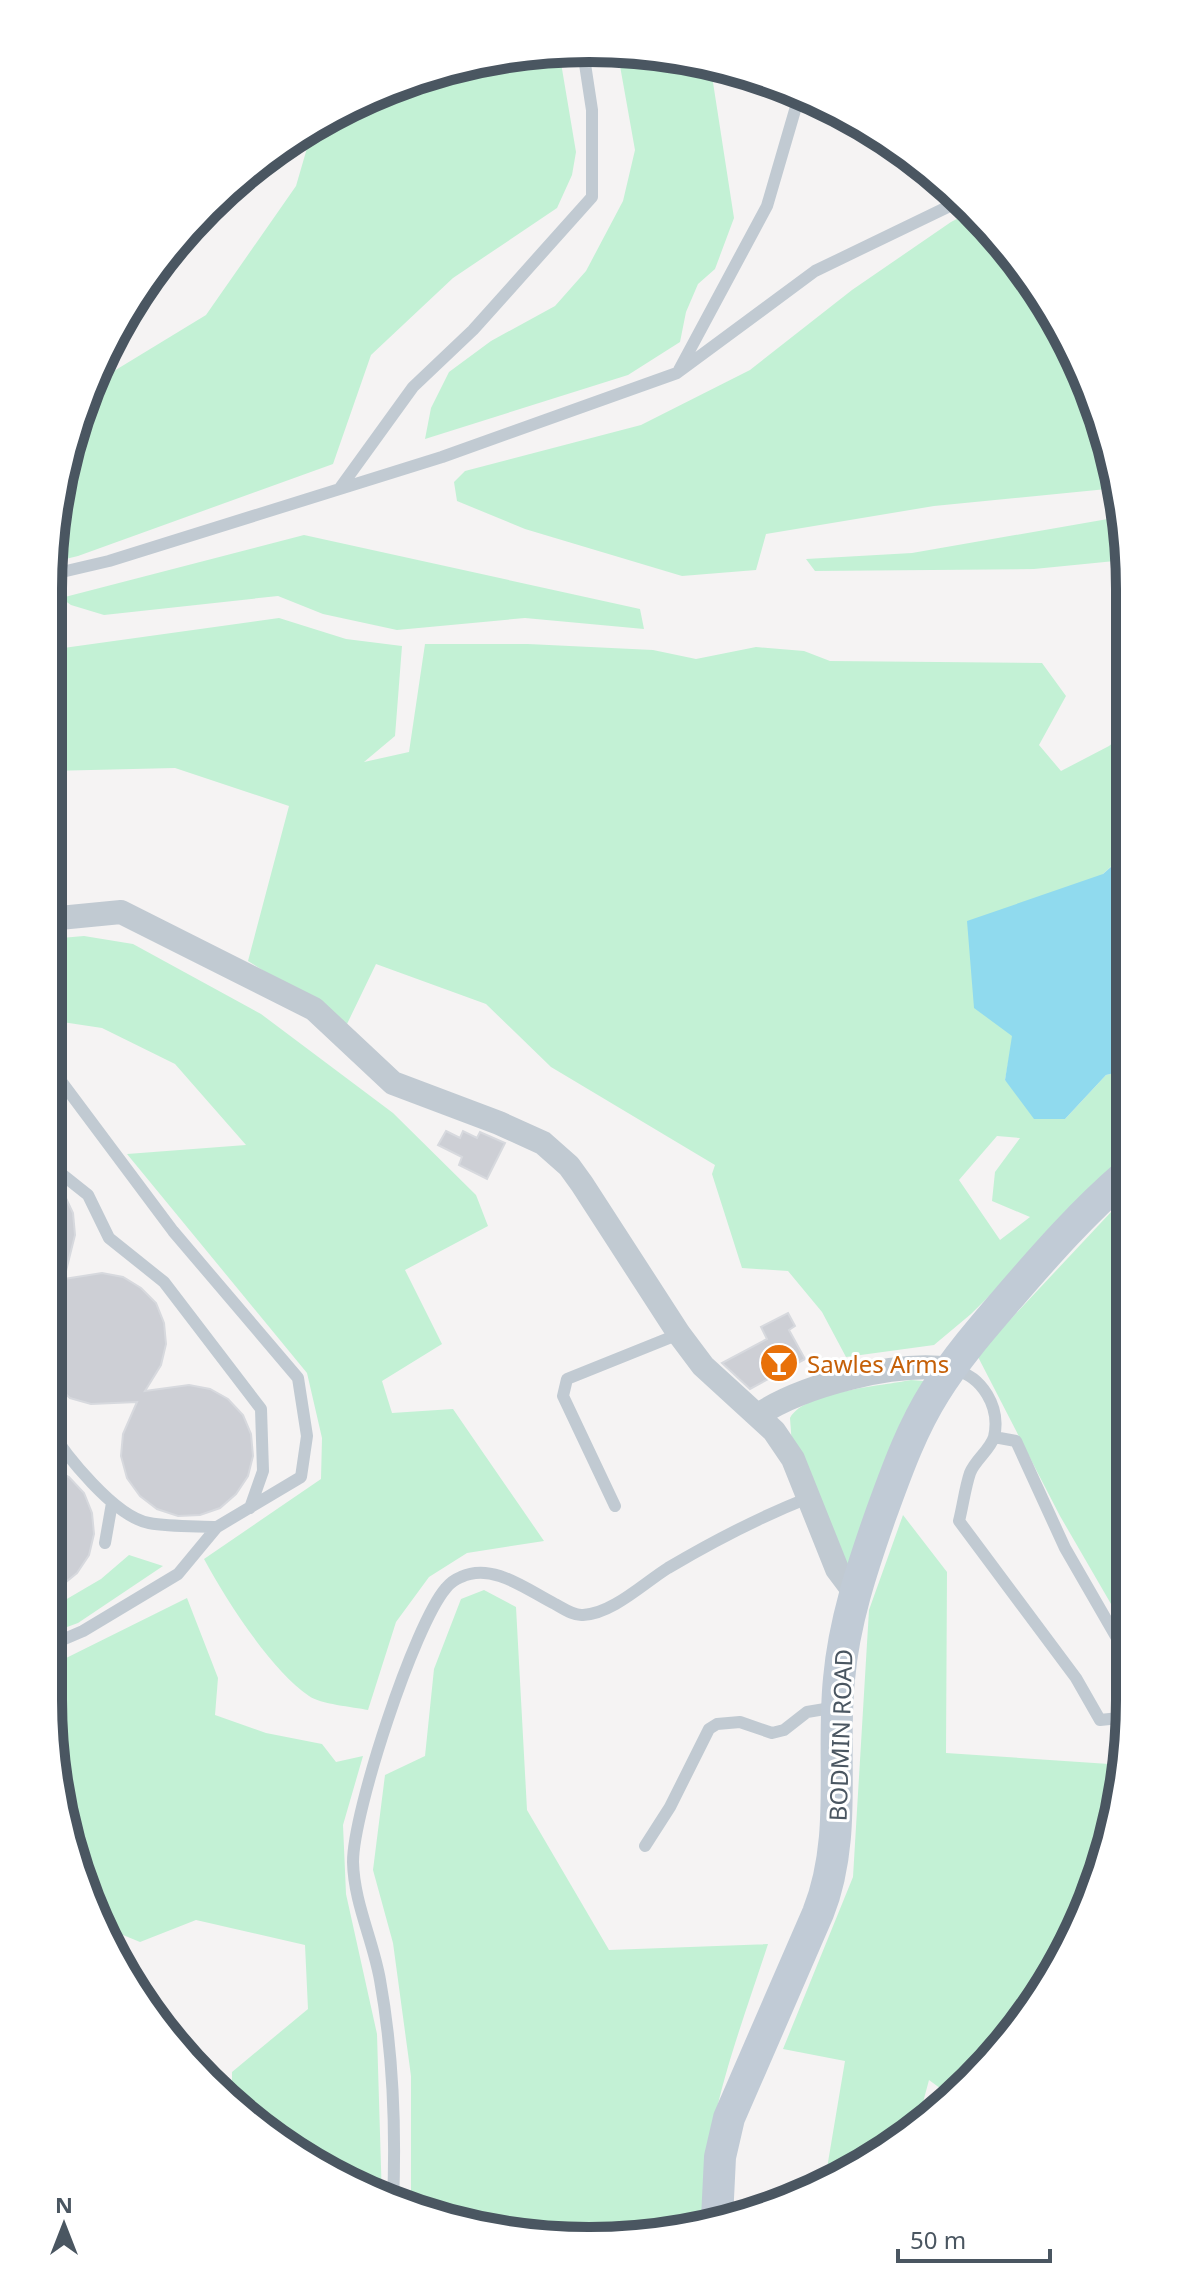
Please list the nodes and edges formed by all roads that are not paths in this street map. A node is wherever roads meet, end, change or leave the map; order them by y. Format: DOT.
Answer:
graph roads {
  1 [pos="585,62"];
  2 [pos="797,105"];
  3 [pos="950,206"];
  4 [pos="677,373"];
  5 [pos="340,488"];
  6 [pos="63,572"];
  7 [pos="62,918"];
  8 [pos="62,1082"];
  9 [pos="62,1174"];
  10 [pos="1116,1184"];
  11 [pos="679,1334"];
  12 [pos="950,1369"];
  13 [pos="758,1415"];
  14 [pos="994,1437"];
  15 [pos="62,1450"];
  16 [pos="808,1498"];
  17 [pos="112,1503"];
  18 [pos="615,1506"];
  19 [pos="250,1508"];
  20 [pos="217,1527"];
  21 [pos="105,1543"];
  22 [pos="855,1593"];
  23 [pos="1116,1636"];
  24 [pos="62,1640"];
  25 [pos="837,1707"];
  26 [pos="1115,1718"];
  27 [pos="645,1846"];
  28 [pos="393,2189"];
  29 [pos="717,2211"];
  1 -- 5 [label="lane"];
  2 -- 4 [label="lane"];
  3 -- 4 [label="lane"];
  4 -- 5 [label="lane"];
  5 -- 6 [label="lane"];
  7 -- 11 [label="street"];
  8 -- 19 [label="lane"];
  9 -- 19 [label="lane"];
  10 -- 12 [label="main road, BODMIN ROAD"];
  11 -- 13 [label="street"];
  11 -- 18 [label="lane"];
  12 -- 13 [label="street"];
  12 -- 14 [label="lane"];
  12 -- 22 [label="main road, BODMIN ROAD"];
  13 -- 16 [label="street"];
  14 -- 23 [label="lane"];
  14 -- 26 [label="lane"];
  15 -- 17 [label="lane"];
  16 -- 22 [label="street"];
  16 -- 28 [label="lane"];
  17 -- 20 [label="lane"];
  17 -- 21 [label="lane"];
  19 -- 20 [label="lane"];
  20 -- 24 [label="lane"];
  22 -- 25 [label="main road, BODMIN ROAD"];
  25 -- 27 [label="lane"];
  25 -- 29 [label="main road, BODMIN ROAD"];
}
